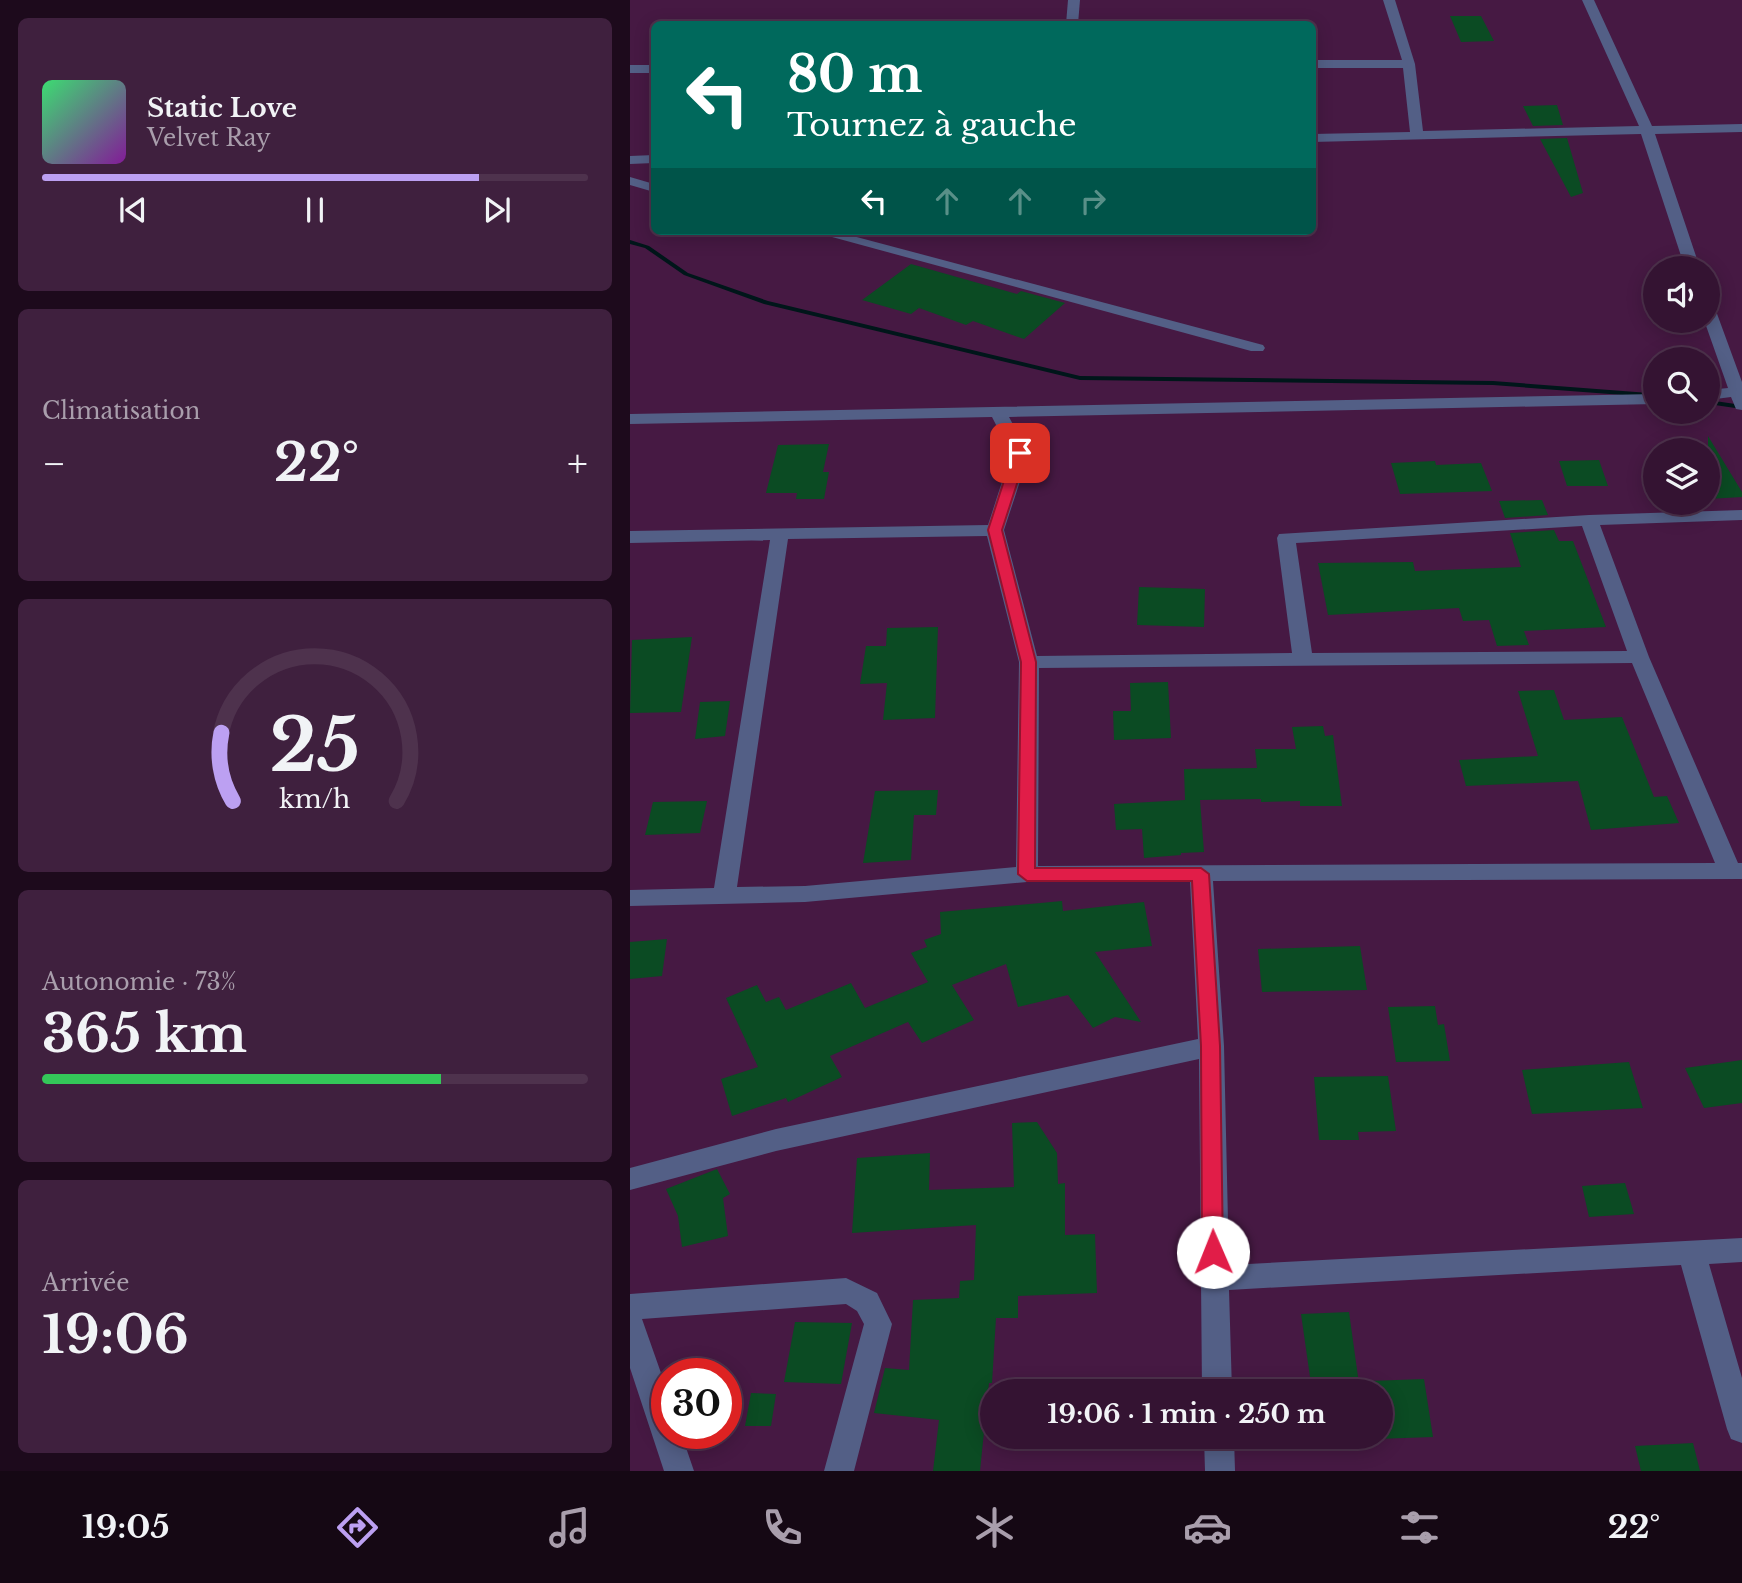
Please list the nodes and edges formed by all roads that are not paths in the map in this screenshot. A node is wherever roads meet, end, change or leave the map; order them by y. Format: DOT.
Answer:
graph roads {
  1 [pos="1074,0"];
  2 [pos="1390,0"];
  3 [pos="1588,0"];
  4 [pos="1072,21"];
  5 [pos="1316,64"];
  6 [pos="1409,64"];
  7 [pos="630,69"];
  8 [pos="651,69"];
  9 [pos="1646,128"];
  10 [pos="1742,128"];
  11 [pos="1416,134"];
  12 [pos="1316,138"];
  13 [pos="651,159"];
  14 [pos="630,160"];
  15 [pos="630,181"];
  16 [pos="651,187"];
  17 [pos="832,235"];
  18 [pos="1689,256"];
  19 [pos="1716,333"];
  20 [pos="1257,348"];
  21 [pos="1720,397"];
  22 [pos="1643,398"];
  23 [pos="1739,399"];
  24 [pos="997,410"];
  25 [pos="630,419"];
  26 [pos="1742,515"];
  27 [pos="1589,520"];
  28 [pos="995,530"];
  29 [pos="780,534"];
  30 [pos="630,537"];
  31 [pos="1639,657"];
  32 [pos="1303,660"];
  33 [pos="1029,662"];
  34 [pos="1736,871"];
  35 [pos="1027,874"];
  36 [pos="1201,874"];
  37 [pos="724,894"];
  38 [pos="630,898"];
  39 [pos="1211,1046"];
  40 [pos="630,1179"];
  41 [pos="1742,1250"];
  42 [pos="1690,1251"];
  43 [pos="1213,1278"];
  44 [pos="630,1307"];
  45 [pos="630,1324"];
  46 [pos="1217,1379"];
  47 [pos="1742,1429"];
  48 [pos="1219,1449"];
  49 [pos="679,1471"];
  50 [pos="839,1471"];
  51 [pos="1220,1471"];
  1 -- 4 [label="street"];
  2 -- 6 [label="street"];
  3 -- 9 [label="street"];
  5 -- 6 [label="street"];
  6 -- 11 [label="street"];
  7 -- 8 [label="street"];
  9 -- 10 [label="street"];
  9 -- 11 [label="street"];
  9 -- 18 [label="street"];
  11 -- 12 [label="street"];
  13 -- 14 [label="street"];
  15 -- 16 [label="street"];
  17 -- 20 [label="street"];
  19 -- 23 [label="street"];
  21 -- 23 [label="street"];
  22 -- 24 [label="street"];
  24 -- 25 [label="street"];
  24 -- 28 [label="street"];
  26 -- 27 [label="street"];
  27 -- 31 [label="street"];
  27 -- 32 [label="street"];
  28 -- 29 [label="street"];
  28 -- 33 [label="street"];
  29 -- 30 [label="street"];
  29 -- 37 [label="street"];
  31 -- 32 [label="street"];
  31 -- 34 [label="street"];
  32 -- 33 [label="street"];
  33 -- 35 [label="street"];
  34 -- 36 [label="street"];
  35 -- 36 [label="street"];
  35 -- 37 [label="street"];
  36 -- 39 [label="street"];
  37 -- 38 [label="street"];
  39 -- 40 [label="street"];
  39 -- 43 [label="street"];
  41 -- 42 [label="street"];
  42 -- 43 [label="street"];
  42 -- 47 [label="street"];
  43 -- 46 [label="street"];
  44 -- 50 [label="street"];
  45 -- 49 [label="street"];
  48 -- 51 [label="street"];
}
